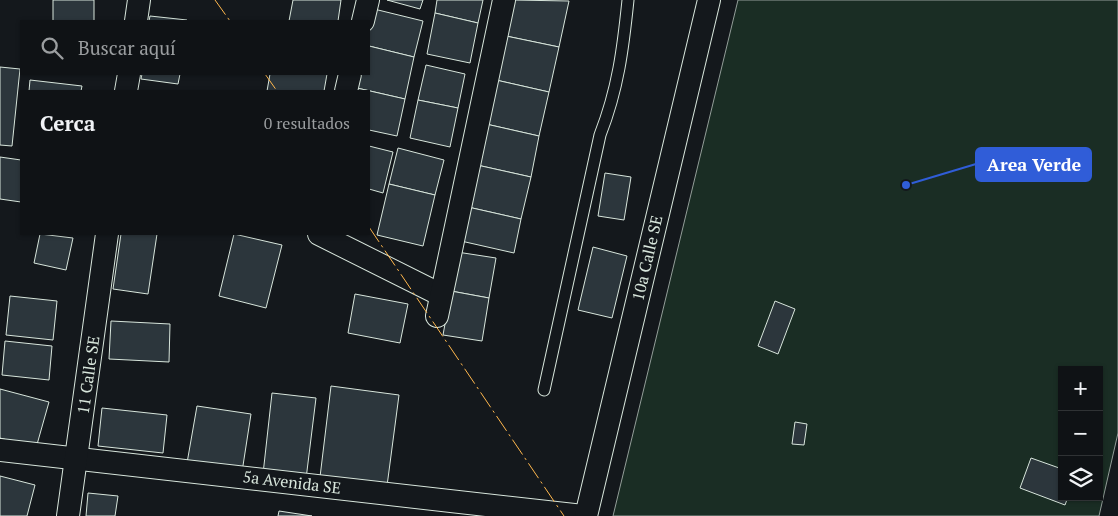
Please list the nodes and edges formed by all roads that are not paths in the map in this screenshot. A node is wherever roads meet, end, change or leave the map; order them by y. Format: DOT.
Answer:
graph roads {
  1 [pos="139,0"];
  2 [pos="368,0"];
  3 [pos="504,0"];
  4 [pos="628,0"];
  5 [pos="709,0"];
  6 [pos="136,20"];
  7 [pos="363,20"];
  8 [pos="129,75"];
  9 [pos="350,75"];
  10 [pos="126,90"];
  11 [pos="346,90"];
  12 [pos="107,235"];
  13 [pos="321,235"];
  14 [pos="544,390"];
  15 [pos="0,450"];
  16 [pos="76,457"];
  17 [pos="68,516"];
  18 [pos="584,516"];
  1 -- 6 [label="street"];
  2 -- 7 [label="street"];
  3 -- 13 [label="street"];
  4 -- 14 [label="lane"];
  5 -- 18 [label="street, 10a Calle SE"];
  8 -- 10 [label="street"];
  9 -- 11 [label="street"];
  12 -- 16 [label="street, 11 Calle SE"];
  15 -- 16 [label="street, 5a Avenida SE"];
  16 -- 17 [label="street, 11 Calle SE"];
  16 -- 18 [label="street, 5a Avenida SE"];
}
